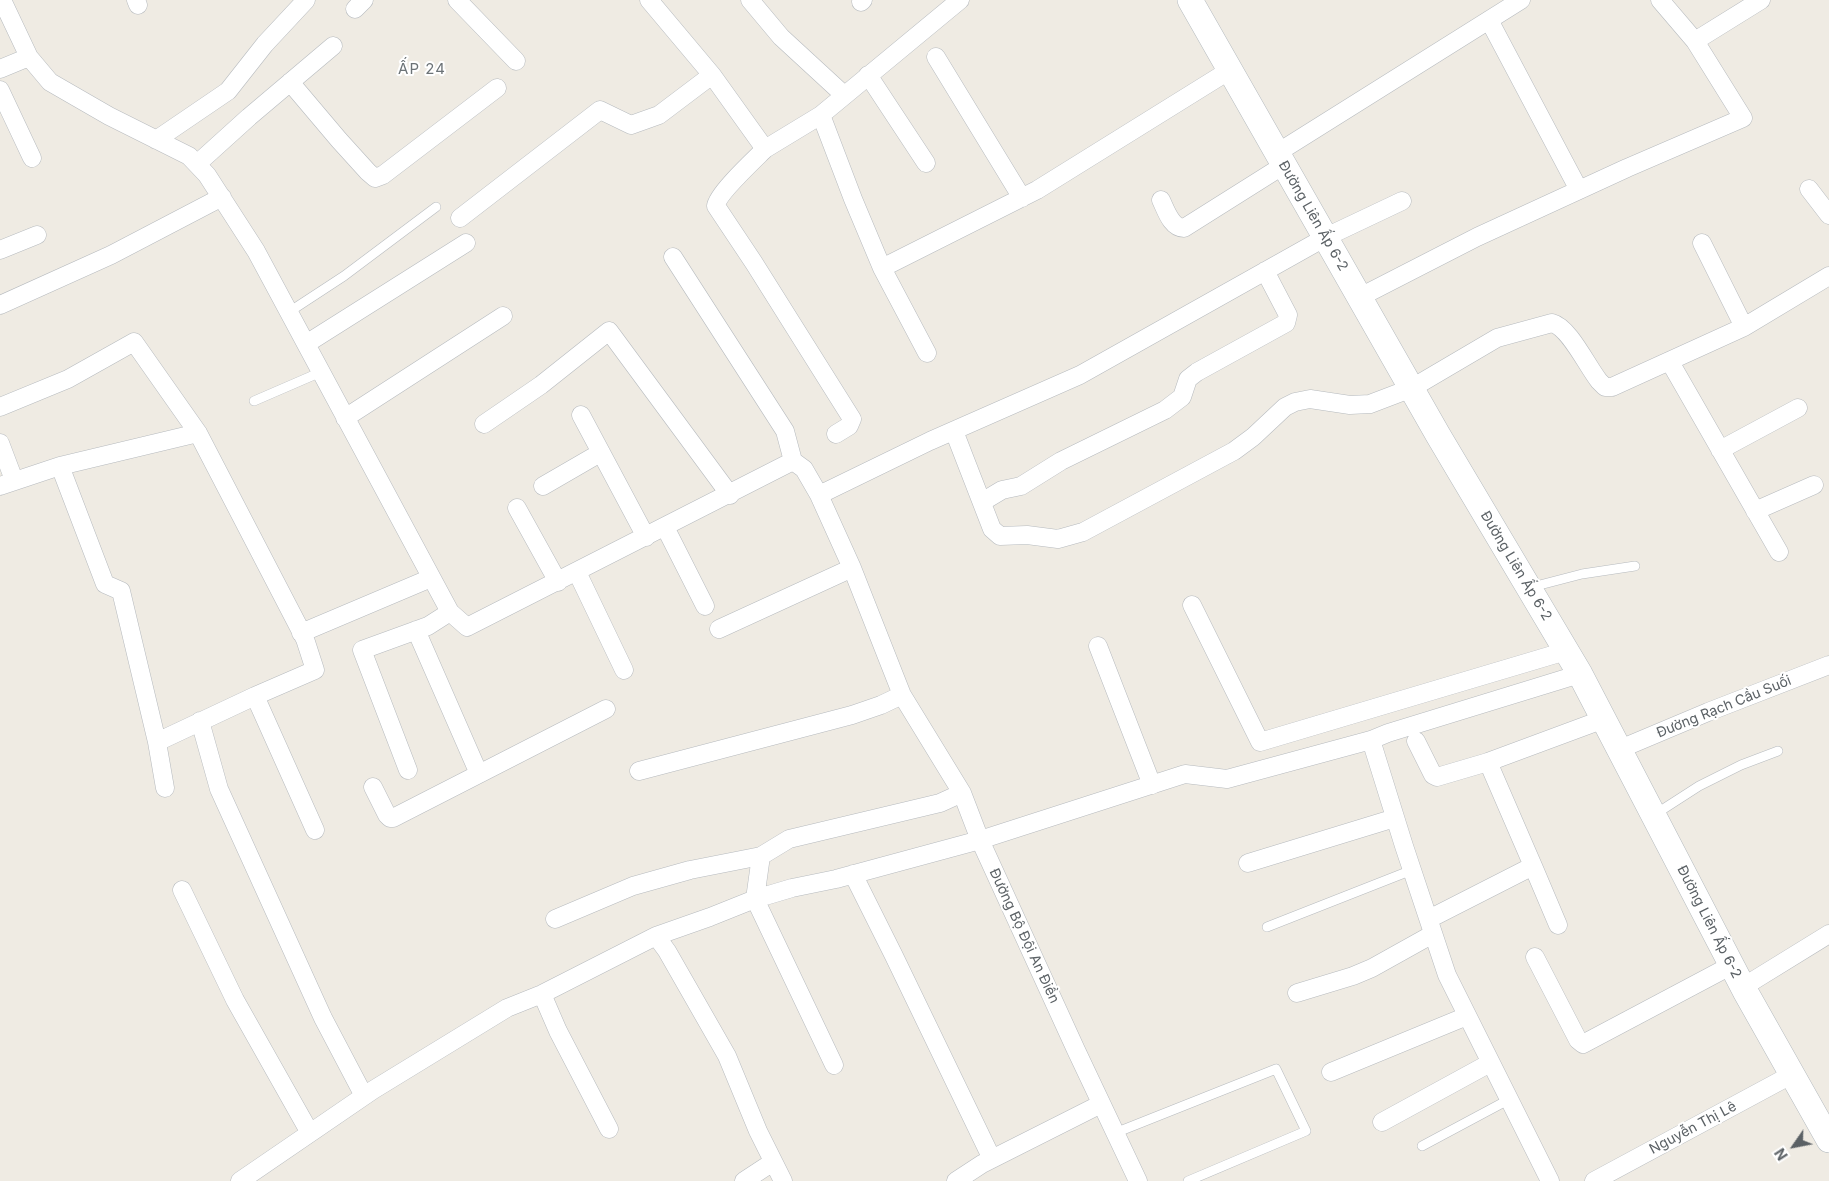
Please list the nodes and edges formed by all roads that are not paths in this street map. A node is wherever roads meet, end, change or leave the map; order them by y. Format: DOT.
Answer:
graph roads {
  1 [pos="2,0"];
  2 [pos="306,0"];
  3 [pos="457,0"];
  4 [pos="649,0"];
  5 [pos="750,0"];
  6 [pos="960,0"];
  7 [pos="1190,0"];
  8 [pos="1521,0"];
  9 [pos="1660,0"];
  10 [pos="1761,0"];
  11 [pos="1489,20"];
  12 [pos="1695,42"];
  13 [pos="333,46"];
  14 [pos="936,57"];
  15 [pos="29,58"];
  16 [pos="516,60"];
  17 [pos="0,70"];
  18 [pos="1230,70"];
  19 [pos="712,75"];
  20 [pos="868,75"];
  21 [pos="290,82"];
  22 [pos="497,88"];
  23 [pos="0,90"];
  24 [pos="844,95"];
  25 [pos="821,115"];
  26 [pos="156,140"];
  27 [pos="765,149"];
  28 [pos="32,158"];
  29 [pos="1281,159"];
  30 [pos="926,163"];
  31 [pos="197,164"];
  32 [pos="1809,189"];
  33 [pos="1580,190"];
  34 [pos="222,197"];
  35 [pos="1022,198"];
  36 [pos="1161,200"];
  37 [pos="1402,201"];
  38 [pos="436,207"];
  39 [pos="1829,215"];
  40 [pos="460,218"];
  41 [pos="37,235"];
  42 [pos="1326,237"];
  43 [pos="466,243"];
  44 [pos="1702,243"];
  45 [pos="0,250"];
  46 [pos="673,257"];
  47 [pos="882,268"];
  48 [pos="1265,271"];
  49 [pos="1829,276"];
  50 [pos="1360,297"];
  51 [pos="0,305"];
  52 [pos="289,312"];
  53 [pos="503,316"];
  54 [pos="1744,327"];
  55 [pos="306,344"];
  56 [pos="926,353"];
  57 [pos="1670,362"];
  58 [pos="321,372"];
  59 [pos="1412,388"];
  60 [pos="254,401"];
  61 [pos="0,407"];
  62 [pos="1798,408"];
  63 [pos="581,415"];
  64 [pos="345,418"];
  65 [pos="484,424"];
  66 [pos="954,431"];
  67 [pos="198,433"];
  68 [pos="836,434"];
  69 [pos="0,443"];
  70 [pos="1720,450"];
  71 [pos="600,453"];
  72 [pos="793,461"];
  73 [pos="60,466"];
  74 [pos="7,483"];
  75 [pos="1814,485"];
  76 [pos="543,486"];
  77 [pos="730,495"];
  78 [pos="819,495"];
  79 [pos="982,502"];
  80 [pos="517,508"];
  81 [pos="1755,511"];
  82 [pos="665,527"];
  83 [pos="646,537"];
  84 [pos="1778,552"];
  85 [pos="1635,566"];
  86 [pos="852,568"];
  87 [pos="576,572"];
  88 [pos="431,578"];
  89 [pos="558,582"];
  90 [pos="1529,588"];
  91 [pos="1192,605"];
  92 [pos="705,606"];
  93 [pos="450,612"];
  94 [pos="719,629"];
  95 [pos="416,630"];
  96 [pos="301,633"];
  97 [pos="1098,646"];
  98 [pos="1566,651"];
  99 [pos="1829,665"];
  100 [pos="624,670"];
  101 [pos="1580,674"];
  102 [pos="902,695"];
  103 [pos="255,696"];
  104 [pos="606,709"];
  105 [pos="1604,719"];
  106 [pos="200,721"];
  107 [pos="1371,740"];
  108 [pos="1416,741"];
  109 [pos="157,742"];
  110 [pos="1620,749"];
  111 [pos="1778,751"];
  112 [pos="1488,762"];
  113 [pos="408,770"];
  114 [pos="639,771"];
  115 [pos="479,774"];
  116 [pos="1152,785"];
  117 [pos="373,787"];
  118 [pos="165,788"];
  119 [pos="962,793"];
  120 [pos="1654,815"];
  121 [pos="1395,818"];
  122 [pos="315,830"];
  123 [pos="980,840"];
  124 [pos="761,856"];
  125 [pos="1248,863"];
  126 [pos="1533,866"];
  127 [pos="1412,870"];
  128 [pos="853,874"];
  129 [pos="182,890"];
  130 [pos="755,898"];
  131 [pos="556,919"];
  132 [pos="1558,925"];
  133 [pos="1431,926"];
  134 [pos="1267,927"];
  135 [pos="1829,934"];
  136 [pos="656,936"];
  137 [pos="1535,957"];
  138 [pos="1732,965"];
  139 [pos="1743,987"];
  140 [pos="1297,993"];
  141 [pos="542,994"];
  142 [pos="1467,1016"];
  143 [pos="1490,1063"];
  144 [pos="834,1065"];
  145 [pos="1331,1072"];
  146 [pos="1792,1075"];
  147 [pos="364,1096"];
  148 [pos="1508,1100"];
  149 [pos="1101,1104"];
  150 [pos="1382,1122"];
  151 [pos="609,1130"];
  152 [pos="310,1133"];
  153 [pos="1115,1133"];
  154 [pos="1829,1140"];
  155 [pos="1422,1146"];
  156 [pos="992,1160"];
  157 [pos="773,1162"];
  158 [pos="240,1181"];
  159 [pos="744,1181"];
  160 [pos="784,1181"];
  161 [pos="956,1181"];
  162 [pos="1138,1181"];
  163 [pos="1188,1181"];
  164 [pos="1550,1181"];
  165 [pos="1594,1181"];
  1 -- 15 [label="street"];
  2 -- 26 [label="street"];
  3 -- 16 [label="street"];
  4 -- 19 [label="street"];
  5 -- 24 [label="street"];
  6 -- 20 [label="street"];
  7 -- 18 [label="street, Đường Liên Ấp 6-2"];
  8 -- 11 [label="street"];
  9 -- 12 [label="street"];
  10 -- 12 [label="street"];
  11 -- 29 [label="street"];
  11 -- 33 [label="street"];
  12 -- 33 [label="street"];
  13 -- 21 [label="street"];
  14 -- 35 [label="street"];
  15 -- 17 [label="street"];
  15 -- 26 [label="street"];
  18 -- 29 [label="street, Đường Liên Ấp 6-2"];
  18 -- 35 [label="street"];
  19 -- 27 [label="street"];
  19 -- 40 [label="street"];
  20 -- 24 [label="street"];
  20 -- 30 [label="street"];
  21 -- 22 [label="street"];
  21 -- 31 [label="street"];
  23 -- 28 [label="street"];
  24 -- 25 [label="street"];
  25 -- 27 [label="street"];
  25 -- 47 [label="street"];
  26 -- 31 [label="street"];
  27 -- 68 [label="street"];
  29 -- 36 [label="street"];
  29 -- 42 [label="street, Đường Liên Ấp 6-2"];
  31 -- 34 [label="street"];
  32 -- 39 [label="street"];
  33 -- 50 [label="street"];
  34 -- 51 [label="street"];
  34 -- 52 [label="street"];
  35 -- 47 [label="street"];
  37 -- 42 [label="street"];
  38 -- 52 [label="lane"];
  41 -- 45 [label="street"];
  42 -- 48 [label="street"];
  42 -- 50 [label="street, Đường Liên Ấp 6-2"];
  43 -- 55 [label="street"];
  44 -- 54 [label="street"];
  46 -- 72 [label="street"];
  47 -- 56 [label="street"];
  48 -- 66 [label="street"];
  48 -- 79 [label="street"];
  49 -- 54 [label="street"];
  50 -- 59 [label="street, Đường Liên Ấp 6-2"];
  52 -- 55 [label="street"];
  53 -- 64 [label="street"];
  54 -- 57 [label="street"];
  55 -- 58 [label="street"];
  57 -- 59 [label="street"];
  57 -- 70 [label="street"];
  58 -- 60 [label="lane"];
  58 -- 64 [label="street"];
  59 -- 79 [label="street"];
  59 -- 90 [label="street, Đường Liên Ấp 6-2"];
  61 -- 67 [label="street"];
  62 -- 70 [label="street"];
  63 -- 71 [label="street"];
  64 -- 88 [label="street"];
  65 -- 77 [label="street"];
  66 -- 78 [label="street"];
  66 -- 79 [label="street"];
  67 -- 73 [label="street"];
  67 -- 96 [label="street"];
  69 -- 74 [label="street"];
  70 -- 81 [label="street"];
  71 -- 76 [label="street"];
  71 -- 83 [label="street"];
  72 -- 77 [label="street"];
  72 -- 78 [label="street, Đường Bộ Đội An Điền"];
  73 -- 74 [label="street"];
  73 -- 109 [label="street"];
  75 -- 81 [label="street"];
  77 -- 82 [label="street"];
  78 -- 86 [label="street, Đường Bộ Đội An Điền"];
  80 -- 89 [label="street"];
  81 -- 84 [label="street"];
  82 -- 83 [label="street"];
  82 -- 92 [label="street"];
  83 -- 87 [label="street"];
  85 -- 90 [label="lane"];
  86 -- 94 [label="street"];
  86 -- 102 [label="street, Đường Bộ Đội An Điền"];
  87 -- 89 [label="street"];
  87 -- 100 [label="street"];
  88 -- 93 [label="street"];
  88 -- 96 [label="street"];
  89 -- 93 [label="street"];
  90 -- 98 [label="street, Đường Liên Ấp 6-2"];
  91 -- 98 [label="street"];
  93 -- 95 [label="street"];
  95 -- 113 [label="street"];
  95 -- 115 [label="street"];
  96 -- 103 [label="street"];
  97 -- 116 [label="street"];
  98 -- 101 [label="street, Đường Liên Ấp 6-2"];
  99 -- 110 [label="street, Đường Rạch Cầu Suối"];
  101 -- 105 [label="street, Đường Liên Ấp 6-2"];
  101 -- 107 [label="street"];
  102 -- 114 [label="street"];
  102 -- 119 [label="street, Đường Bộ Đội An Điền"];
  103 -- 106 [label="street"];
  103 -- 122 [label="street"];
  104 -- 115 [label="street"];
  105 -- 110 [label="street, Đường Liên Ấp 6-2"];
  105 -- 112 [label="street"];
  106 -- 109 [label="street"];
  106 -- 147 [label="street"];
  107 -- 116 [label="street"];
  107 -- 121 [label="street"];
  108 -- 112 [label="street"];
  109 -- 118 [label="street"];
  110 -- 120 [label="street, Đường Liên Ấp 6-2"];
  111 -- 120 [label="lane"];
  112 -- 126 [label="street"];
  115 -- 117 [label="street"];
  116 -- 123 [label="street"];
  119 -- 123 [label="street, Đường Bộ Đội An Điền"];
  119 -- 124 [label="street"];
  120 -- 138 [label="street, Đường Liên Ấp 6-2"];
  121 -- 125 [label="street"];
  121 -- 127 [label="street"];
  123 -- 128 [label="street"];
  123 -- 149 [label="street, Đường Bộ Đội An Điền"];
  124 -- 130 [label="street"];
  124 -- 131 [label="street"];
  126 -- 132 [label="street"];
  126 -- 133 [label="street"];
  127 -- 133 [label="street"];
  127 -- 134 [label="lane"];
  128 -- 130 [label="street"];
  128 -- 156 [label="street"];
  129 -- 152 [label="street"];
  130 -- 136 [label="street"];
  130 -- 144 [label="street"];
  133 -- 140 [label="street"];
  133 -- 142 [label="street"];
  135 -- 139 [label="street"];
  136 -- 141 [label="street"];
  136 -- 157 [label="street"];
  137 -- 138 [label="street"];
  138 -- 139 [label="street, Đường Liên Ấp 6-2"];
  139 -- 146 [label="street, Đường Liên Ấp 6-2"];
  141 -- 147 [label="street"];
  141 -- 151 [label="street"];
  142 -- 143 [label="street"];
  142 -- 145 [label="street"];
  143 -- 148 [label="street"];
  143 -- 150 [label="street"];
  146 -- 154 [label="street, Đường Liên Ấp 6-2"];
  146 -- 165 [label="street, Nguyễn Thị Lê"];
  147 -- 152 [label="street"];
  148 -- 155 [label="lane"];
  148 -- 164 [label="street"];
  149 -- 153 [label="street, Đường Bộ Đội An Điền"];
  149 -- 156 [label="street"];
  152 -- 158 [label="street"];
  153 -- 162 [label="street, Đường Bộ Đội An Điền"];
  153 -- 163 [label="lane"];
  156 -- 161 [label="street"];
  157 -- 159 [label="street"];
  157 -- 160 [label="street"];
}
